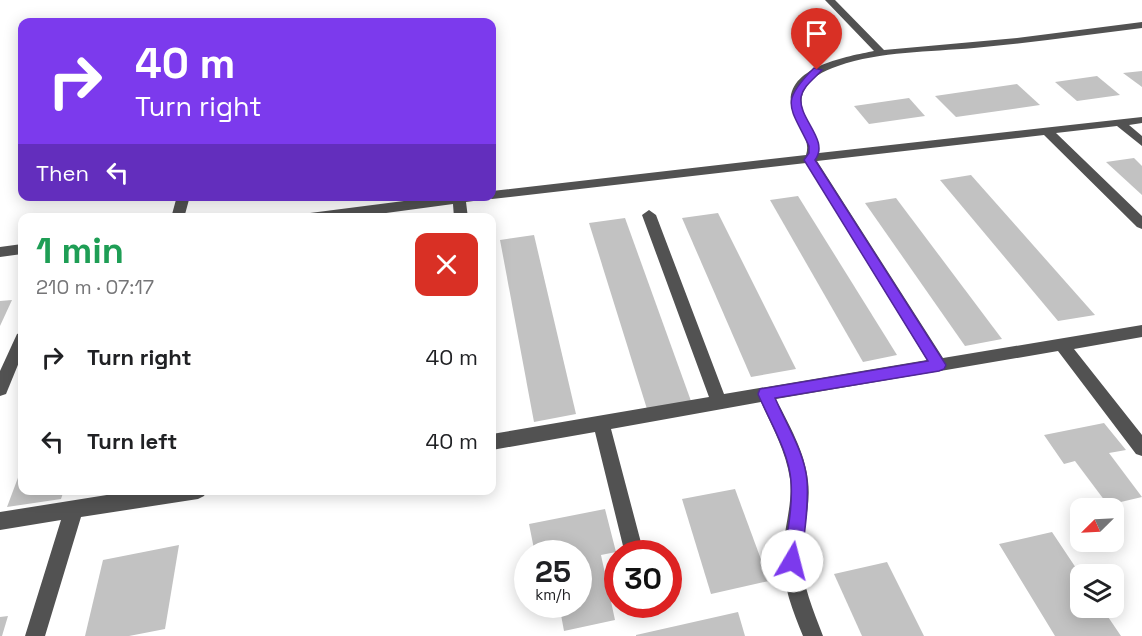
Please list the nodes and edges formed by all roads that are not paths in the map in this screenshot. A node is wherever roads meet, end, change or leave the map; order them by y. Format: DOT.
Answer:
graph roads {
  1 [pos="830,0"];
  2 [pos="1142,25"];
  3 [pos="882,54"];
  4 [pos="1142,120"];
  5 [pos="1120,123"];
  6 [pos="1047,131"];
  7 [pos="1142,142"];
  8 [pos="810,160"];
  9 [pos="496,195"];
  10 [pos="443,201"];
  11 [pos="349,213"];
  12 [pos="649,215"];
  13 [pos="1142,224"];
  14 [pos="18,250"];
  15 [pos="0,252"];
  16 [pos="1142,332"];
  17 [pos="1062,345"];
  18 [pos="18,347"];
  19 [pos="939,365"];
  20 [pos="0,389"];
  21 [pos="765,394"];
  22 [pos="718,402"];
  23 [pos="602,423"];
  24 [pos="496,441"];
  25 [pos="1142,448"];
  26 [pos="167,495"];
  27 [pos="74,510"];
  28 [pos="0,521"];
  29 [pos="631,540"];
  30 [pos="35,636"];
  31 [pos="813,636"];
  1 -- 3 [label="street"];
  2 -- 3 [label="street"];
  3 -- 8 [label="street"];
  4 -- 5 [label="street"];
  5 -- 6 [label="street"];
  5 -- 7 [label="street"];
  6 -- 8 [label="street"];
  6 -- 13 [label="street"];
  8 -- 9 [label="street"];
  8 -- 19 [label="street"];
  10 -- 11 [label="street"];
  12 -- 22 [label="street"];
  14 -- 15 [label="street"];
  16 -- 17 [label="street"];
  17 -- 19 [label="street"];
  17 -- 25 [label="street"];
  18 -- 20 [label="street"];
  19 -- 21 [label="street"];
  21 -- 22 [label="street"];
  21 -- 31 [label="street"];
  22 -- 23 [label="street"];
  23 -- 24 [label="street"];
  23 -- 29 [label="street"];
  26 -- 27 [label="street"];
  27 -- 28 [label="street"];
  27 -- 30 [label="street"];
}
